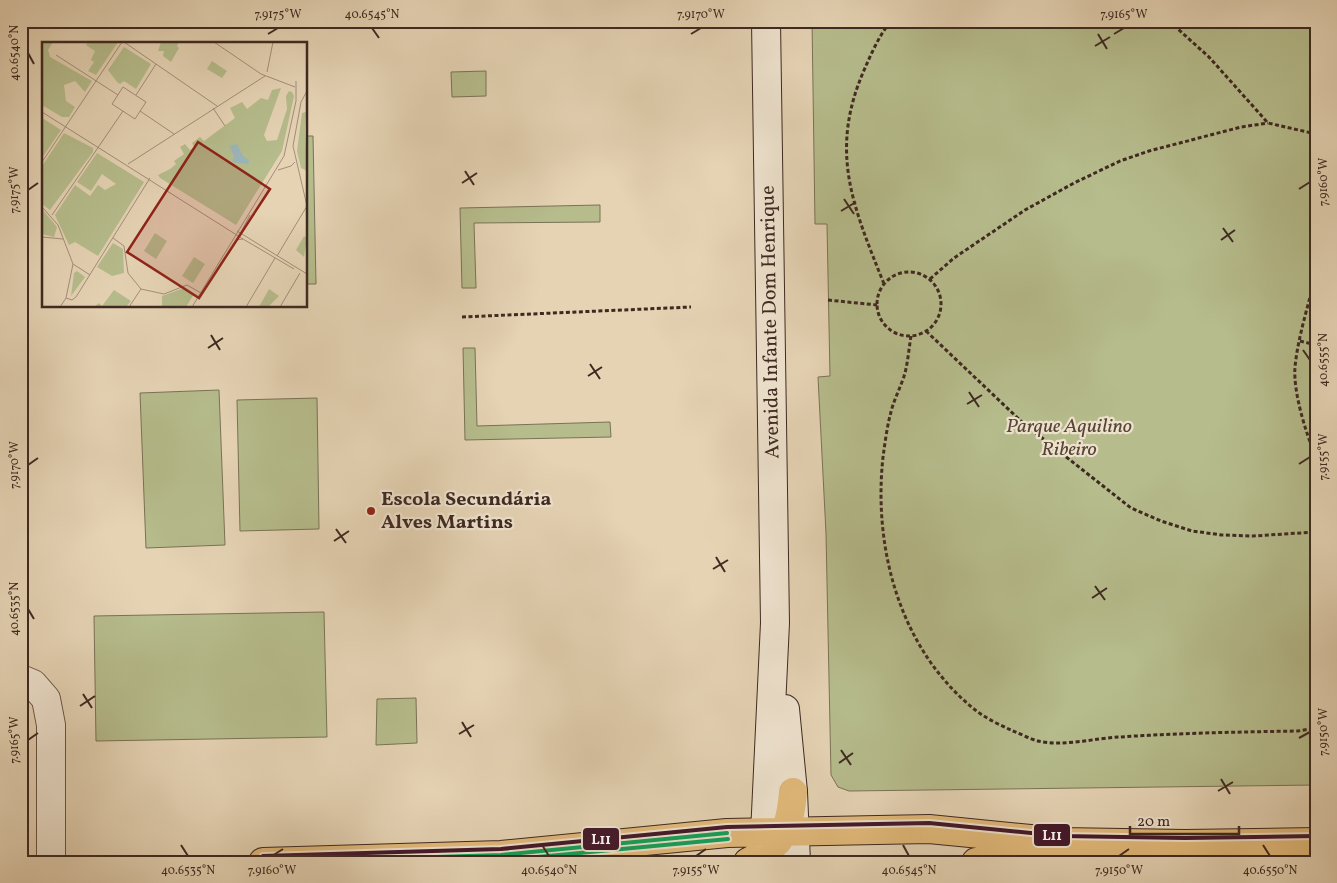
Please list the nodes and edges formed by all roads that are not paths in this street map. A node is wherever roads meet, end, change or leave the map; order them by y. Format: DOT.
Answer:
graph roads {
  1 [pos="766,21"];
  2 [pos="21,679"];
  3 [pos="780,791"];
  4 [pos="829,831"];
  5 [pos="727,833"];
  6 [pos="1061,842"];
  7 [pos="1316,842"];
  8 [pos="773,852"];
  9 [pos="502,855"];
  10 [pos="51,862"];
  11 [pos="263,862"];
  12 [pos="592,862"];
  13 [pos="976,862"];
  1 -- 3 [label="main road, Avenida Infante Dom Henrique"];
  2 -- 10 [label="main road"];
  3 -- 4 [label="main road"];
  3 -- 5 [label="main road"];
  3 -- 8 [label="main road, Avenida Infante Dom Henrique"];
  4 -- 6 [label="main road"];
  4 -- 8 [label="main road"];
  5 -- 8 [label="main road"];
  5 -- 9 [label="main road"];
  6 -- 7 [label="main road"];
  6 -- 13 [label="main road"];
  9 -- 11 [label="main road"];
  9 -- 12 [label="main road"];
}
